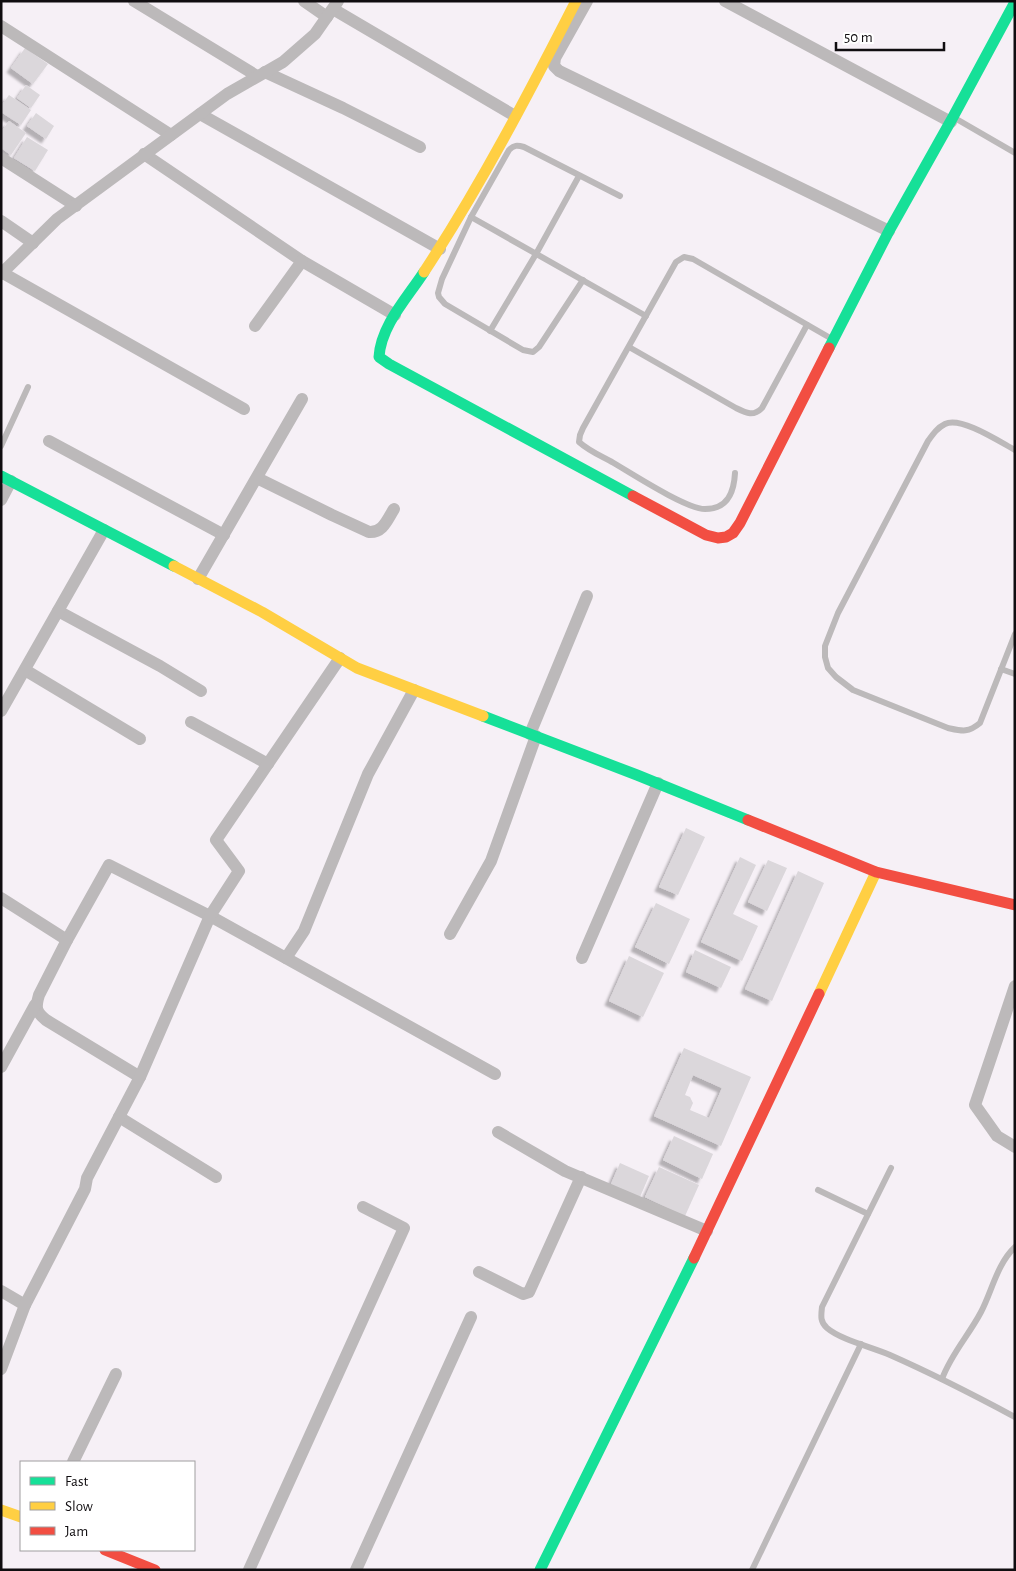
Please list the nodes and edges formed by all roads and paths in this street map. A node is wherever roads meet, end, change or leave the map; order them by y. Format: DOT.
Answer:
graph roads {
  1 [pos="134,1"];
  2 [pos="304,1"];
  3 [pos="576,1"];
  4 [pos="587,1"];
  5 [pos="725,1"];
  6 [pos="1015,2"];
  7 [pos="333,9"];
  8 [pos="1,26"];
  9 [pos="261,74"];
  10 [pos="200,114"];
  11 [pos="516,116"];
  12 [pos="952,119"];
  13 [pos="171,135"];
  14 [pos="420,147"];
  15 [pos="1015,153"];
  16 [pos="144,154"];
  17 [pos="1,158"];
  18 [pos="579,176"];
  19 [pos="620,196"];
  20 [pos="76,206"];
  21 [pos="471,217"];
  22 [pos="1,221"];
  23 [pos="889,231"];
  24 [pos="32,244"];
  25 [pos="440,249"];
  26 [pos="536,254"];
  27 [pos="302,261"];
  28 [pos="2,273"];
  29 [pos="583,280"];
  30 [pos="395,315"];
  31 [pos="646,316"];
  32 [pos="808,325"];
  33 [pos="255,326"];
  34 [pos="490,331"];
  35 [pos="833,340"];
  36 [pos="629,347"];
  37 [pos="28,388"];
  38 [pos="302,399"];
  39 [pos="244,409"];
  40 [pos="49,441"];
  41 [pos="1,446"];
  42 [pos="1015,450"];
  43 [pos="735,473"];
  44 [pos="257,478"];
  45 [pos="6,479"];
  46 [pos="1,500"];
  47 [pos="394,510"];
  48 [pos="104,530"];
  49 [pos="224,535"];
  50 [pos="198,579"];
  51 [pos="587,596"];
  52 [pos="58,611"];
  53 [pos="1015,634"];
  54 [pos="340,658"];
  55 [pos="1001,669"];
  56 [pos="25,670"];
  57 [pos="1015,674"];
  58 [pos="414,690"];
  59 [pos="202,691"];
  60 [pos="1,711"];
  61 [pos="191,722"];
  62 [pos="533,735"];
  63 [pos="140,739"];
  64 [pos="268,764"];
  65 [pos="658,783"];
  66 [pos="876,872"];
  67 [pos="1,898"];
  68 [pos="1015,905"];
  69 [pos="210,916"];
  70 [pos="450,934"];
  71 [pos="67,940"];
  72 [pos="286,958"];
  73 [pos="582,958"];
  74 [pos="1015,986"];
  75 [pos="36,1005"];
  76 [pos="1,1067"];
  77 [pos="495,1074"];
  78 [pos="140,1077"];
  79 [pos="119,1117"];
  80 [pos="498,1132"];
  81 [pos="1015,1147"];
  82 [pos="891,1168"];
  83 [pos="216,1177"];
  84 [pos="581,1178"];
  85 [pos="818,1190"];
  86 [pos="363,1207"];
  87 [pos="868,1214"];
  88 [pos="708,1231"];
  89 [pos="1015,1247"];
  90 [pos="479,1272"];
  91 [pos="1,1291"];
  92 [pos="25,1305"];
  93 [pos="471,1317"];
  94 [pos="861,1344"];
  95 [pos="1,1369"];
  96 [pos="116,1374"];
  97 [pos="942,1379"];
  98 [pos="1015,1418"];
  99 [pos="73,1461"];
  100 [pos="1,1510"];
  101 [pos="20,1517"];
  102 [pos="108,1551"];
  103 [pos="155,1570"];
  104 [pos="249,1570"];
  105 [pos="356,1570"];
  106 [pos="540,1570"];
  107 [pos="752,1570"];
  1 -- 9 [label="street"];
  2 -- 7 [label="street"];
  3 -- 11 [label="street"];
  4 -- 23 [label="street"];
  5 -- 12 [label="street"];
  6 -- 12 [label="street"];
  7 -- 9 [label="street"];
  7 -- 11 [label="street"];
  8 -- 13 [label="street"];
  9 -- 10 [label="street"];
  9 -- 14 [label="street"];
  10 -- 13 [label="street"];
  10 -- 25 [label="street"];
  11 -- 25 [label="street"];
  12 -- 15 [label="lane"];
  12 -- 23 [label="street"];
  13 -- 16 [label="street"];
  16 -- 20 [label="street"];
  16 -- 27 [label="street"];
  17 -- 20 [label="street"];
  18 -- 19 [label="lane"];
  18 -- 21 [label="lane"];
  18 -- 26 [label="lane"];
  20 -- 24 [label="street"];
  21 -- 26 [label="lane"];
  21 -- 34 [label="lane"];
  22 -- 24 [label="street"];
  23 -- 35 [label="street"];
  24 -- 28 [label="street"];
  25 -- 30 [label="street"];
  26 -- 29 [label="lane"];
  26 -- 34 [label="lane"];
  27 -- 30 [label="street"];
  27 -- 33 [label="street"];
  28 -- 39 [label="street"];
  29 -- 31 [label="lane"];
  29 -- 34 [label="lane"];
  30 -- 35 [label="street"];
  31 -- 32 [label="lane"];
  31 -- 36 [label="lane"];
  32 -- 35 [label="lane"];
  32 -- 36 [label="lane"];
  36 -- 43 [label="lane"];
  37 -- 41 [label="lane"];
  38 -- 44 [label="street"];
  40 -- 49 [label="street"];
  42 -- 55 [label="lane"];
  44 -- 47 [label="street"];
  44 -- 49 [label="street"];
  45 -- 46 [label="street"];
  45 -- 48 [label="street"];
  48 -- 50 [label="street"];
  48 -- 52 [label="street"];
  49 -- 50 [label="street"];
  50 -- 54 [label="street"];
  51 -- 62 [label="street"];
  52 -- 56 [label="street"];
  52 -- 59 [label="street"];
  53 -- 55 [label="lane"];
  54 -- 58 [label="street"];
  54 -- 64 [label="street"];
  55 -- 57 [label="lane"];
  56 -- 60 [label="street"];
  56 -- 63 [label="street"];
  58 -- 62 [label="street"];
  58 -- 72 [label="street"];
  61 -- 64 [label="street"];
  62 -- 65 [label="street"];
  62 -- 70 [label="street"];
  64 -- 69 [label="street"];
  65 -- 66 [label="street"];
  65 -- 73 [label="street"];
  66 -- 68 [label="street"];
  66 -- 88 [label="street"];
  67 -- 71 [label="street"];
  69 -- 71 [label="street"];
  69 -- 72 [label="street"];
  69 -- 78 [label="street"];
  71 -- 75 [label="street"];
  72 -- 77 [label="street"];
  74 -- 81 [label="street"];
  75 -- 76 [label="street"];
  75 -- 78 [label="street"];
  78 -- 79 [label="street"];
  79 -- 83 [label="street"];
  79 -- 92 [label="street"];
  80 -- 84 [label="street"];
  82 -- 87 [label="lane"];
  84 -- 88 [label="street"];
  84 -- 90 [label="street"];
  85 -- 87 [label="lane"];
  86 -- 104 [label="street"];
  87 -- 94 [label="lane"];
  88 -- 106 [label="street"];
  89 -- 97 [label="lane"];
  91 -- 92 [label="street"];
  92 -- 95 [label="street"];
  93 -- 105 [label="street"];
  94 -- 97 [label="lane"];
  94 -- 107 [label="lane"];
  96 -- 99 [label="street"];
  97 -- 98 [label="lane"];
  100 -- 101 [label="street"];
  102 -- 103 [label="street"];
}
